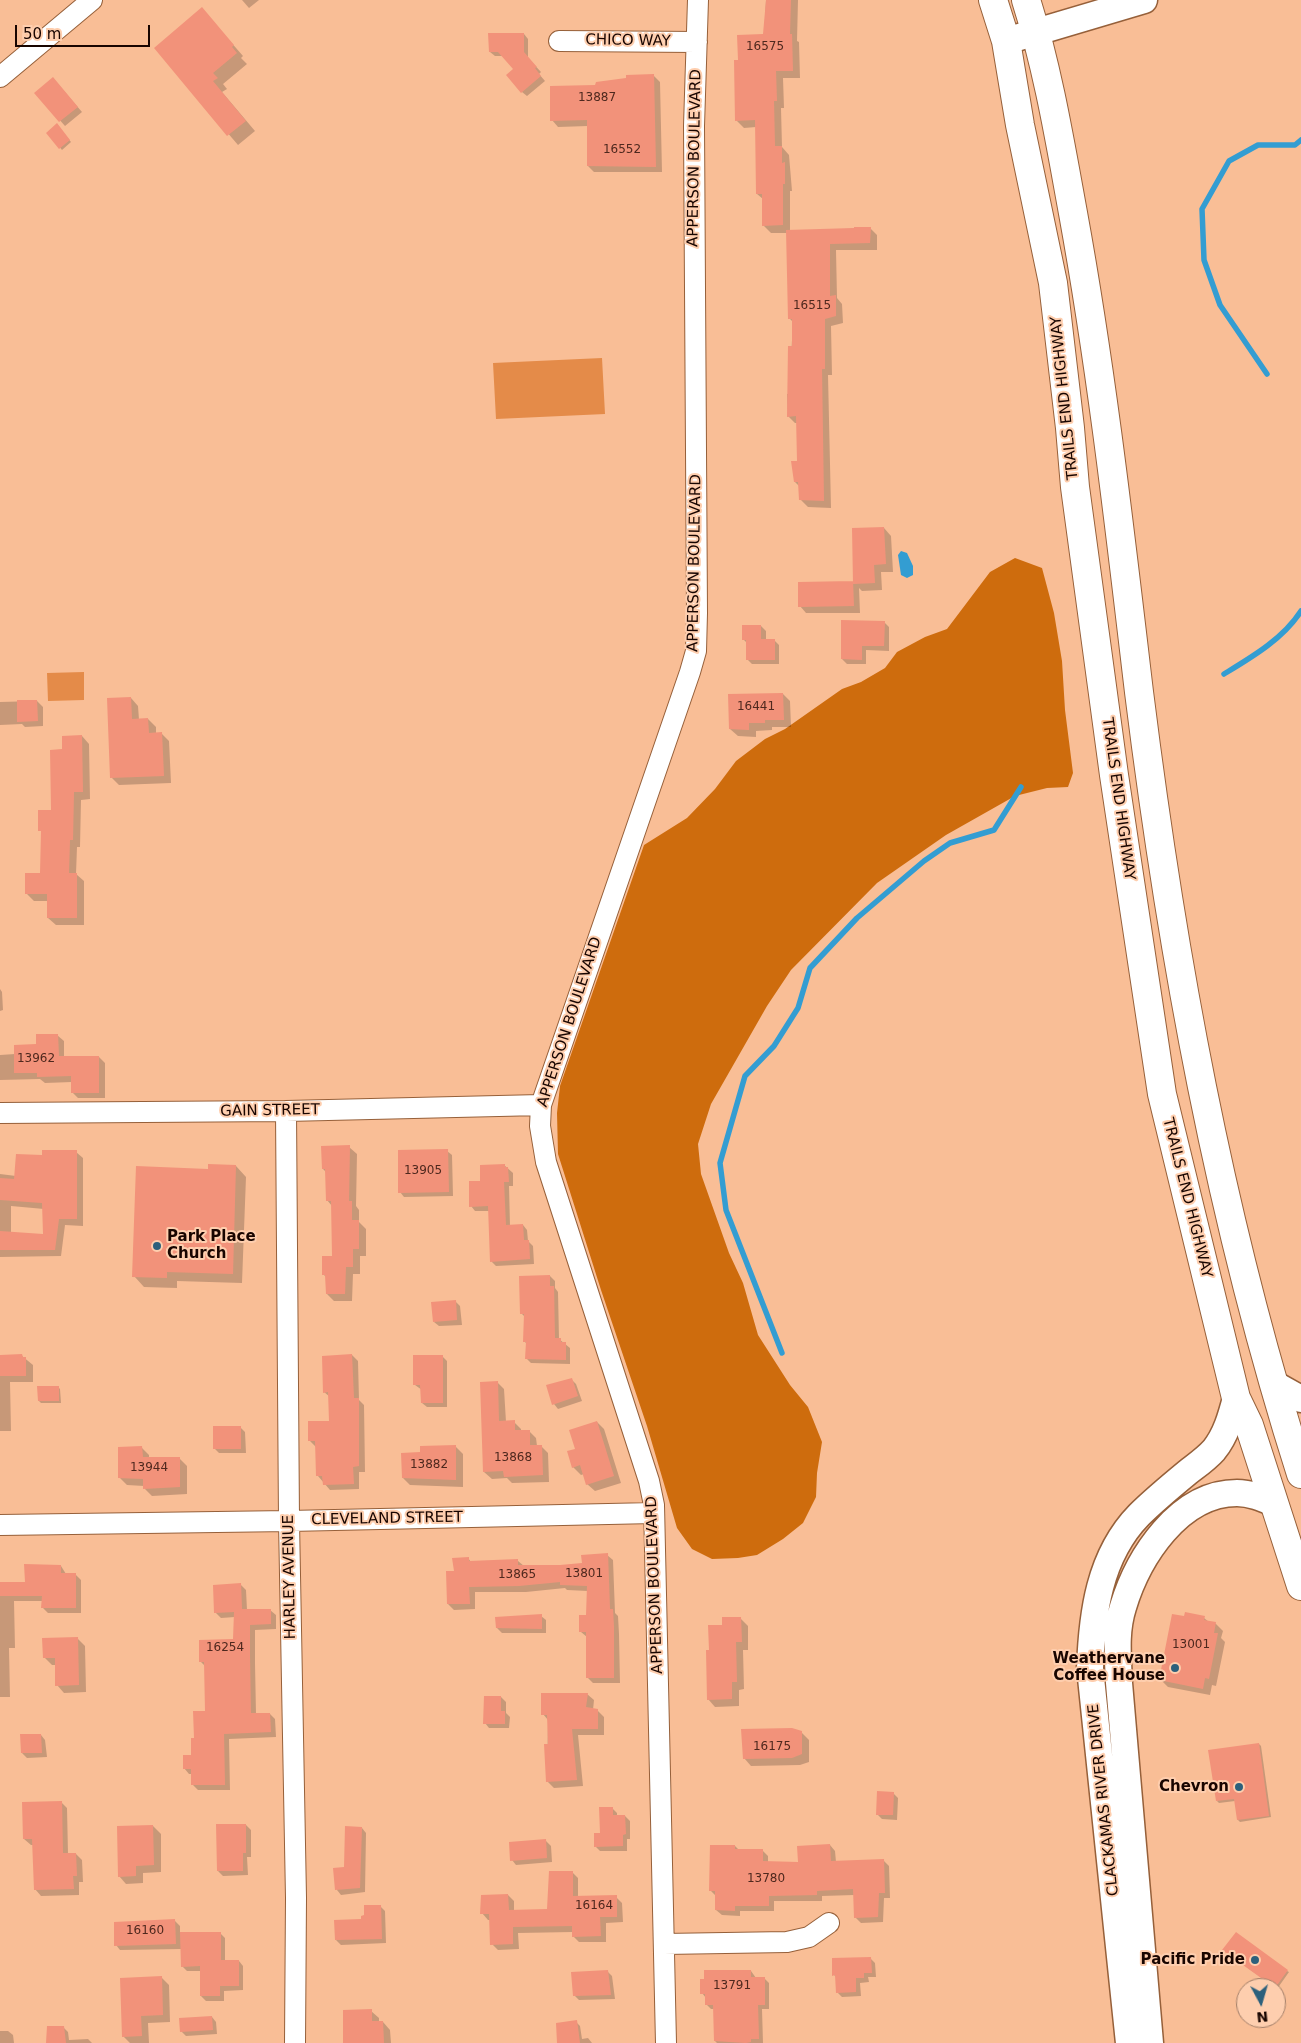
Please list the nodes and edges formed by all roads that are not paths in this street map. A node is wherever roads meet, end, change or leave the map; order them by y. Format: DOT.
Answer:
graph roads {
  1 [pos="92,0"];
  2 [pos="698,0"];
  3 [pos="993,0"];
  4 [pos="1026,0"];
  5 [pos="1144,0"];
  6 [pos="1036,33"];
  7 [pos="559,41"];
  8 [pos="1006,41"];
  9 [pos="697,42"];
  10 [pos="0,77"];
  11 [pos="541,1105"];
  12 [pos="286,1111"];
  13 [pos="0,1113"];
  14 [pos="1274,1384"];
  15 [pos="1236,1398"];
  16 [pos="1301,1399"];
  17 [pos="1301,1474"];
  18 [pos="1274,1502"];
  19 [pos="654,1513"];
  20 [pos="289,1522"];
  21 [pos="0,1526"];
  22 [pos="1301,1586"];
  23 [pos="829,1923"];
  24 [pos="664,1944"];
  25 [pos="295,2043"];
  26 [pos="666,2043"];
  27 [pos="1129,2043"];
  28 [pos="1150,2043"];
  1 -- 10 [label="street"];
  2 -- 9 [label="street, APPERSON BOULEVARD"];
  3 -- 8 [label="highway, TRAILS END HIGHWAY"];
  4 -- 6 [label="highway"];
  5 -- 6 [label="main road"];
  6 -- 8 [label="main road"];
  6 -- 14 [label="highway"];
  7 -- 9 [label="street, CHICO WAY"];
  8 -- 15 [label="highway, TRAILS END HIGHWAY"];
  9 -- 11 [label="street, APPERSON BOULEVARD"];
  11 -- 12 [label="street, GAIN STREET"];
  11 -- 19 [label="street, APPERSON BOULEVARD"];
  12 -- 13 [label="street, GAIN STREET"];
  12 -- 20 [label="street, HARLEY AVENUE"];
  14 -- 16 [label="main road"];
  14 -- 17 [label="highway"];
  15 -- 18 [label="highway, TRAILS END HIGHWAY"];
  15 -- 27 [label="main road, CLACKAMAS RIVER DRIVE"];
  18 -- 22 [label="highway, TRAILS END HIGHWAY"];
  18 -- 28 [label="main road, CLACKAMAS RIVER DRIVE"];
  19 -- 20 [label="street, CLEVELAND STREET"];
  19 -- 24 [label="street, APPERSON BOULEVARD"];
  20 -- 21 [label="street, CLEVELAND STREET"];
  20 -- 25 [label="street, HARLEY AVENUE"];
  23 -- 24 [label="street"];
  24 -- 26 [label="street, APPERSON BOULEVARD"];
}
